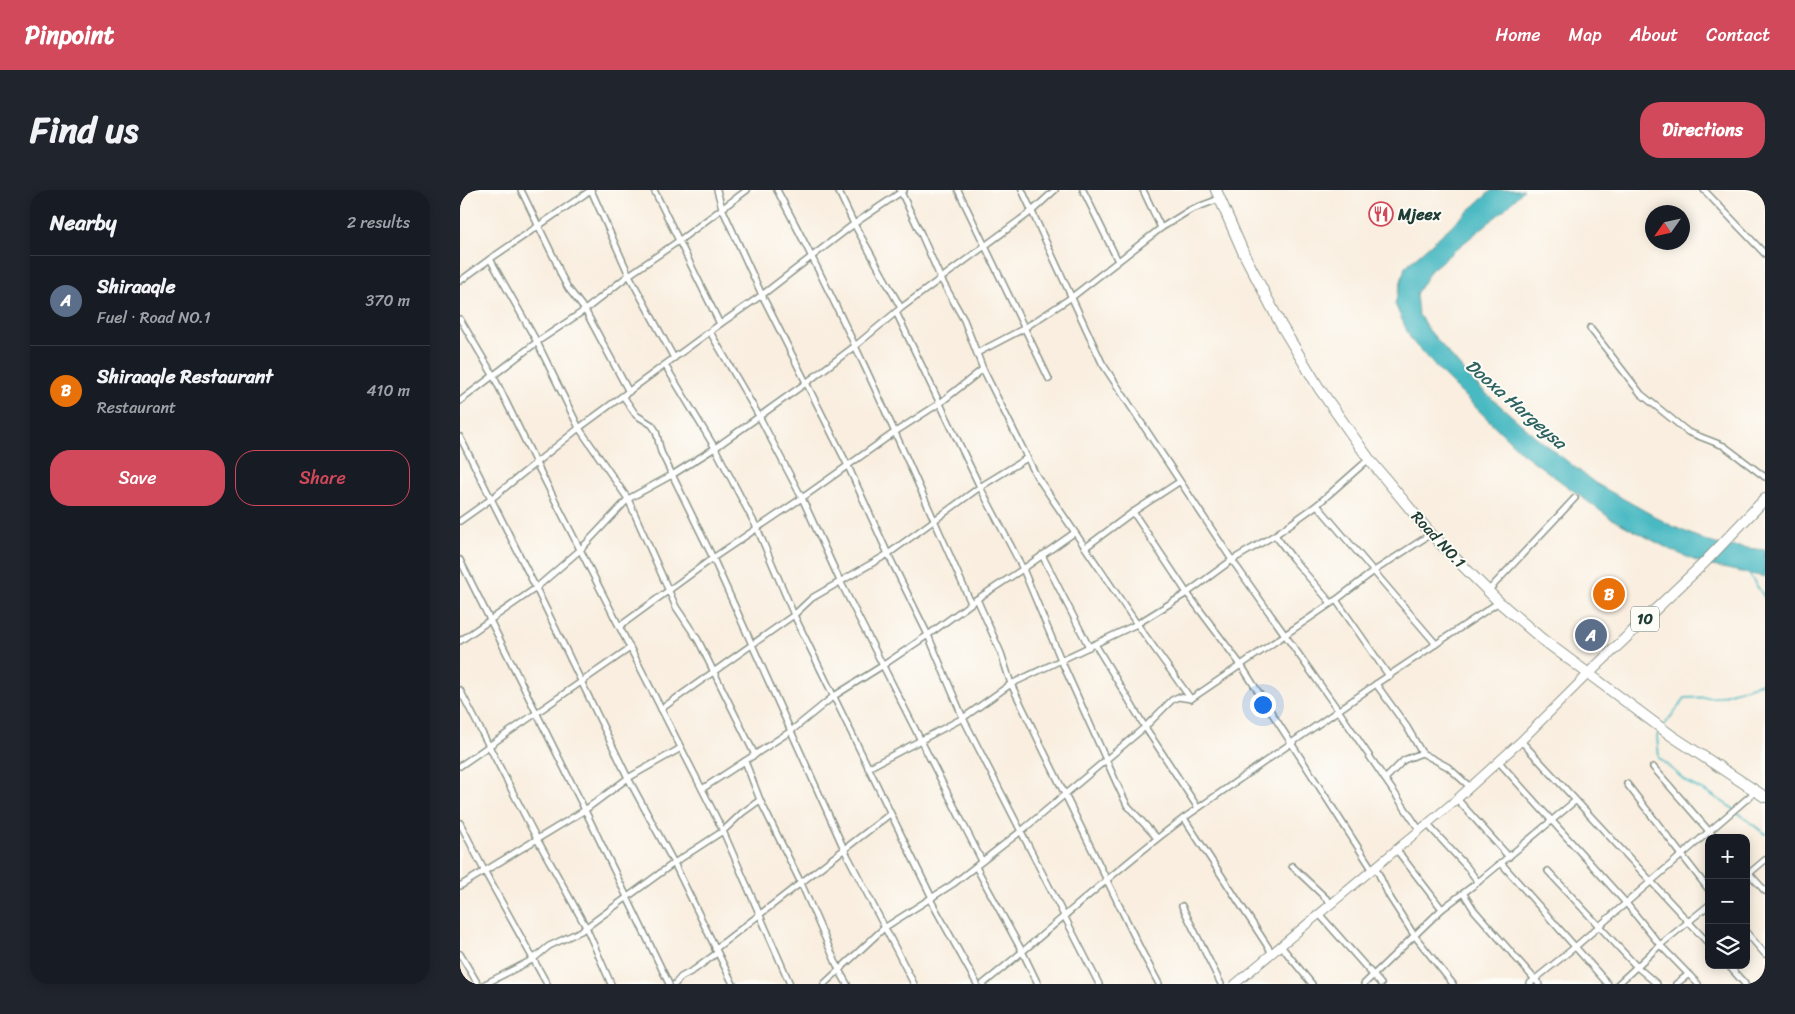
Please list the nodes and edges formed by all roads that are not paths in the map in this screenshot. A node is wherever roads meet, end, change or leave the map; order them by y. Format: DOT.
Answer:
graph roads {
  1 [pos="521,190"];
  2 [pos="591,190"];
  3 [pos="654,190"];
  4 [pos="717,190"];
  5 [pos="747,190"];
  6 [pos="777,190"];
  7 [pos="838,190"];
  8 [pos="958,190"];
  9 [pos="1022,190"];
  10 [pos="1056,190"];
  11 [pos="1083,190"];
  12 [pos="1143,190"];
  13 [pos="1704,190"];
  14 [pos="901,191"];
  15 [pos="1218,194"];
  16 [pos="722,208"];
  17 [pos="1032,211"];
  18 [pos="854,224"];
  19 [pos="538,226"];
  20 [pos="1161,228"];
  21 [pos="680,240"];
  22 [pos="986,245"];
  23 [pos="1765,254"];
  24 [pos="812,256"];
  25 [pos="490,259"];
  26 [pos="1118,261"];
  27 [pos="629,275"];
  28 [pos="941,280"];
  29 [pos="460,281"];
  30 [pos="762,295"];
  31 [pos="1072,298"];
  32 [pos="585,310"];
  33 [pos="899,310"];
  34 [pos="460,319"];
  35 [pos="720,324"];
  36 [pos="1590,328"];
  37 [pos="1023,329"];
  38 [pos="710,332"];
  39 [pos="537,342"];
  40 [pos="856,346"];
  41 [pos="977,353"];
  42 [pos="674,358"];
  43 [pos="664,365"];
  44 [pos="983,369"];
  45 [pos="493,375"];
  46 [pos="1049,379"];
  47 [pos="806,383"];
  48 [pos="628,392"];
  49 [pos="623,396"];
  50 [pos="460,401"];
  51 [pos="940,403"];
  52 [pos="759,416"];
  53 [pos="579,428"];
  54 [pos="895,432"];
  55 [pos="460,437"];
  56 [pos="715,448"];
  57 [pos="1027,458"];
  58 [pos="1369,459"];
  59 [pos="536,463"];
  60 [pos="848,466"];
  61 [pos="672,476"];
  62 [pos="1765,477"];
  63 [pos="1179,482"];
  64 [pos="980,487"];
  65 [pos="491,498"];
  66 [pos="802,498"];
  67 [pos="1575,498"];
  68 [pos="628,499"];
  69 [pos="1765,499"];
  70 [pos="1317,505"];
  71 [pos="1133,512"];
  72 [pos="934,520"];
  73 [pos="460,521"];
  74 [pos="757,528"];
  75 [pos="1074,533"];
  76 [pos="1431,534"];
  77 [pos="1275,535"];
  78 [pos="1086,547"];
  79 [pos="580,550"];
  80 [pos="888,554"];
  81 [pos="1042,555"];
  82 [pos="713,558"];
  83 [pos="460,560"];
  84 [pos="1232,560"];
  85 [pos="1024,569"];
  86 [pos="1374,571"];
  87 [pos="840,581"];
  88 [pos="536,588"];
  89 [pos="668,590"];
  90 [pos="1488,590"];
  91 [pos="1187,593"];
  92 [pos="977,599"];
  93 [pos="1334,602"];
  94 [pos="1499,602"];
  95 [pos="972,603"];
  96 [pos="794,615"];
  97 [pos="490,621"];
  98 [pos="1137,624"];
  99 [pos="620,626"];
  100 [pos="1285,634"];
  101 [pos="928,636"];
  102 [pos="460,641"];
  103 [pos="1436,644"];
  104 [pos="752,646"];
  105 [pos="1092,646"];
  106 [pos="630,648"];
  107 [pos="1061,660"];
  108 [pos="882,666"];
  109 [pos="1241,666"];
  110 [pos="714,673"];
  111 [pos="1588,674"];
  112 [pos="1389,676"];
  113 [pos="581,682"];
  114 [pos="1011,684"];
  115 [pos="1376,684"];
  116 [pos="460,690"];
  117 [pos="834,696"];
  118 [pos="1191,699"];
  119 [pos="662,708"];
  120 [pos="1338,710"];
  121 [pos="536,713"];
  122 [pos="963,718"];
  123 [pos="1145,727"];
  124 [pos="791,731"];
  125 [pos="1521,741"];
  126 [pos="920,742"];
  127 [pos="489,745"];
  128 [pos="1291,745"];
  129 [pos="681,748"];
  130 [pos="1422,754"];
  131 [pos="755,755"];
  132 [pos="1106,759"];
  133 [pos="745,761"];
  134 [pos="1498,761"];
  135 [pos="460,766"];
  136 [pos="1653,767"];
  137 [pos="868,768"];
  138 [pos="628,778"];
  139 [pos="1385,779"];
  140 [pos="1627,784"];
  141 [pos="1470,787"];
  142 [pos="702,789"];
  143 [pos="1064,794"];
  144 [pos="1761,794"];
  145 [pos="1457,799"];
  146 [pos="760,800"];
  147 [pos="1575,801"];
  148 [pos="1198,808"];
  149 [pos="585,810"];
  150 [pos="890,814"];
  151 [pos="1184,818"];
  152 [pos="1552,821"];
  153 [pos="460,823"];
  154 [pos="1427,824"];
  155 [pos="1419,830"];
  156 [pos="723,831"];
  157 [pos="1021,831"];
  158 [pos="1710,832"];
  159 [pos="1157,838"];
  160 [pos="537,839"];
  161 [pos="844,849"];
  162 [pos="1396,849"];
  163 [pos="1682,856"];
  164 [pos="1509,857"];
  165 [pos="1765,860"];
  166 [pos="982,861"];
  167 [pos="1501,863"];
  168 [pos="674,864"];
  169 [pos="1292,866"];
  170 [pos="976,867"];
  171 [pos="1373,868"];
  172 [pos="1548,871"];
  173 [pos="1750,871"];
  174 [pos="485,872"];
  175 [pos="1750,876"];
  176 [pos="1108,880"];
  177 [pos="1652,880"];
  178 [pos="1478,882"];
  179 [pos="801,883"];
  180 [pos="1705,885"];
  181 [pos="460,886"];
  182 [pos="1765,891"];
  183 [pos="1464,894"];
  184 [pos="626,897"];
  185 [pos="931,898"];
  186 [pos="1626,902"];
  187 [pos="1332,904"];
  188 [pos="1182,906"];
  189 [pos="1705,908"];
  190 [pos="1442,909"];
  191 [pos="759,915"];
  192 [pos="1320,915"];
  193 [pos="1065,916"];
  194 [pos="1688,922"];
  195 [pos="586,927"];
  196 [pos="1599,927"];
  197 [pos="884,928"];
  198 [pos="1414,935"];
  199 [pos="1750,937"];
  200 [pos="1705,940"];
  201 [pos="1660,945"];
  202 [pos="1281,946"];
  203 [pos="1575,947"];
  204 [pos="716,951"];
  205 [pos="1023,952"];
  206 [pos="1272,953"];
  207 [pos="460,954"];
  208 [pos="1765,954"];
  209 [pos="532,960"];
  210 [pos="1637,967"];
  211 [pos="1732,969"];
  212 [pos="839,970"];
  213 [pos="1689,974"];
  214 [pos="1374,975"];
  215 [pos="1535,978"];
  216 [pos="478,984"];
  217 [pos="485,984"];
  218 [pos="547,984"];
  219 [pos="611,984"];
  220 [pos="669,984"];
  221 [pos="675,984"];
  222 [pos="733,984"];
  223 [pos="790,984"];
  224 [pos="824,984"];
  225 [pos="847,984"];
  226 [pos="914,984"];
  227 [pos="977,984"];
  228 [pos="983,984"];
  229 [pos="1038,984"];
  230 [pos="1099,984"];
  231 [pos="1159,984"];
  232 [pos="1221,984"];
  233 [pos="1235,984"];
  234 [pos="1312,984"];
  235 [pos="1364,984"];
  236 [pos="1381,984"];
  237 [pos="1453,984"];
  238 [pos="1529,984"];
  239 [pos="1539,984"];
  240 [pos="1608,984"];
  241 [pos="1618,984"];
  242 [pos="1657,984"];
  243 [pos="1676,984"];
  244 [pos="1698,984"];
  245 [pos="1745,984"];
  1 -- 19 [label="street"];
  2 -- 19 [label="street"];
  2 -- 27 [label="street"];
  3 -- 21 [label="street"];
  4 -- 16 [label="street"];
  5 -- 16 [label="street"];
  6 -- 24 [label="street"];
  7 -- 18 [label="street"];
  8 -- 22 [label="street"];
  9 -- 17 [label="street"];
  10 -- 17 [label="street"];
  11 -- 26 [label="street"];
  12 -- 20 [label="street"];
  13 -- 23 [label="street"];
  14 -- 18 [label="street"];
  14 -- 28 [label="street"];
  15 -- 20 [label="street"];
  15 -- 58 [label="highway, Road NO.1"];
  16 -- 21 [label="street"];
  16 -- 30 [label="street"];
  17 -- 22 [label="street"];
  17 -- 31 [label="street"];
  18 -- 24 [label="street"];
  18 -- 33 [label="street"];
  19 -- 25 [label="street"];
  19 -- 32 [label="street"];
  20 -- 26 [label="street"];
  21 -- 27 [label="street"];
  21 -- 35 [label="street"];
  22 -- 28 [label="street"];
  22 -- 37 [label="street"];
  24 -- 30 [label="street"];
  24 -- 40 [label="street"];
  25 -- 29 [label="street"];
  25 -- 39 [label="street"];
  26 -- 31 [label="street"];
  27 -- 32 [label="street"];
  27 -- 42 [label="street"];
  28 -- 33 [label="street"];
  28 -- 41 [label="street"];
  30 -- 35 [label="street"];
  30 -- 47 [label="street"];
  31 -- 37 [label="street"];
  31 -- 63 [label="street"];
  32 -- 39 [label="street"];
  32 -- 48 [label="street"];
  33 -- 40 [label="street"];
  33 -- 51 [label="street"];
  34 -- 45 [label="street"];
  35 -- 38 [label="street"];
  36 -- 62 [label="street"];
  37 -- 41 [label="street"];
  37 -- 46 [label="street"];
  38 -- 42 [label="street"];
  38 -- 52 [label="street"];
  39 -- 45 [label="street"];
  39 -- 53 [label="street"];
  40 -- 47 [label="street"];
  40 -- 54 [label="street"];
  41 -- 44 [label="street"];
  42 -- 43 [label="street"];
  43 -- 48 [label="street"];
  43 -- 56 [label="street"];
  44 -- 51 [label="street"];
  44 -- 57 [label="street"];
  45 -- 50 [label="street"];
  45 -- 59 [label="street"];
  47 -- 52 [label="street"];
  47 -- 60 [label="street"];
  48 -- 49 [label="street"];
  49 -- 53 [label="street"];
  49 -- 61 [label="street"];
  51 -- 54 [label="street"];
  51 -- 64 [label="street"];
  52 -- 56 [label="street"];
  52 -- 66 [label="street"];
  53 -- 59 [label="street"];
  53 -- 68 [label="street"];
  54 -- 60 [label="street"];
  54 -- 72 [label="street"];
  55 -- 65 [label="street"];
  56 -- 61 [label="street"];
  56 -- 74 [label="street"];
  57 -- 64 [label="street"];
  57 -- 75 [label="street"];
  58 -- 70 [label="street"];
  58 -- 76 [label="highway, Road NO.1"];
  59 -- 65 [label="street"];
  59 -- 79 [label="street"];
  60 -- 66 [label="street"];
  60 -- 80 [label="street"];
  61 -- 68 [label="street"];
  61 -- 82 [label="street"];
  63 -- 71 [label="street"];
  63 -- 84 [label="street"];
  64 -- 72 [label="street"];
  64 -- 85 [label="street"];
  65 -- 73 [label="street"];
  65 -- 88 [label="street"];
  66 -- 74 [label="street"];
  66 -- 87 [label="street"];
  67 -- 90 [label="street"];
  68 -- 79 [label="street"];
  68 -- 89 [label="street"];
  69 -- 111 [label="highway, 10"];
  70 -- 77 [label="street"];
  70 -- 86 [label="street"];
  71 -- 78 [label="street"];
  71 -- 91 [label="street"];
  72 -- 80 [label="street"];
  72 -- 95 [label="street"];
  74 -- 82 [label="street"];
  74 -- 96 [label="street"];
  75 -- 78 [label="street"];
  75 -- 81 [label="street"];
  76 -- 86 [label="street"];
  76 -- 90 [label="highway, Road NO.1"];
  77 -- 84 [label="street"];
  77 -- 93 [label="street"];
  78 -- 98 [label="street"];
  79 -- 88 [label="street"];
  79 -- 99 [label="street"];
  80 -- 87 [label="street"];
  80 -- 101 [label="street"];
  81 -- 85 [label="street"];
  81 -- 105 [label="street"];
  82 -- 89 [label="street"];
  82 -- 104 [label="street"];
  83 -- 97 [label="street"];
  84 -- 91 [label="street"];
  84 -- 100 [label="street"];
  85 -- 92 [label="street"];
  85 -- 107 [label="street"];
  86 -- 93 [label="street"];
  86 -- 103 [label="street"];
  87 -- 96 [label="street"];
  87 -- 108 [label="street"];
  88 -- 97 [label="street"];
  88 -- 113 [label="street"];
  89 -- 99 [label="street"];
  89 -- 110 [label="street"];
  90 -- 94 [label="highway, Road NO.1"];
  91 -- 98 [label="street"];
  91 -- 109 [label="street"];
  92 -- 95 [label="street"];
  92 -- 114 [label="street"];
  93 -- 100 [label="street"];
  93 -- 112 [label="street"];
  94 -- 103 [label="street"];
  94 -- 111 [label="highway, Road NO.1"];
  95 -- 101 [label="street"];
  96 -- 104 [label="street"];
  96 -- 117 [label="street"];
  97 -- 102 [label="street"];
  97 -- 121 [label="street"];
  98 -- 105 [label="street"];
  98 -- 118 [label="street"];
  99 -- 106 [label="street"];
  100 -- 109 [label="street"];
  100 -- 120 [label="street"];
  101 -- 108 [label="street"];
  101 -- 122 [label="street"];
  103 -- 112 [label="street"];
  104 -- 110 [label="street"];
  104 -- 124 [label="street"];
  105 -- 107 [label="street"];
  105 -- 123 [label="street"];
  106 -- 113 [label="street"];
  106 -- 119 [label="street"];
  107 -- 114 [label="street"];
  107 -- 132 [label="street"];
  108 -- 117 [label="street"];
  108 -- 126 [label="street"];
  109 -- 118 [label="street"];
  109 -- 128 [label="street"];
  110 -- 119 [label="street"];
  110 -- 131 [label="street"];
  111 -- 125 [label="street"];
  111 -- 144 [label="highway, Road NO.1"];
  112 -- 115 [label="street"];
  113 -- 121 [label="street"];
  113 -- 138 [label="street"];
  114 -- 122 [label="street"];
  114 -- 143 [label="street"];
  115 -- 120 [label="street"];
  115 -- 130 [label="street"];
  116 -- 127 [label="street"];
  117 -- 124 [label="street"];
  117 -- 137 [label="street"];
  118 -- 123 [label="street"];
  119 -- 129 [label="street"];
  120 -- 128 [label="street"];
  120 -- 139 [label="street"];
  121 -- 127 [label="street"];
  121 -- 149 [label="street"];
  122 -- 126 [label="street"];
  122 -- 157 [label="street"];
  123 -- 132 [label="street"];
  123 -- 148 [label="street"];
  124 -- 131 [label="street"];
  124 -- 161 [label="street"];
  125 -- 134 [label="street"];
  125 -- 147 [label="street"];
  126 -- 137 [label="street"];
  126 -- 166 [label="street"];
  127 -- 135 [label="street"];
  127 -- 160 [label="street"];
  128 -- 148 [label="street"];
  128 -- 171 [label="street"];
  129 -- 138 [label="street"];
  129 -- 142 [label="street"];
  130 -- 139 [label="street"];
  130 -- 141 [label="street"];
  131 -- 133 [label="street"];
  132 -- 143 [label="street"];
  132 -- 159 [label="street"];
  133 -- 142 [label="street"];
  133 -- 146 [label="street"];
  134 -- 141 [label="street"];
  134 -- 152 [label="street"];
  136 -- 158 [label="street"];
  137 -- 150 [label="street"];
  138 -- 149 [label="street"];
  138 -- 168 [label="street"];
  139 -- 155 [label="street"];
  140 -- 163 [label="street"];
  141 -- 145 [label="street"];
  142 -- 156 [label="street"];
  143 -- 157 [label="street"];
  143 -- 176 [label="street"];
  144 -- 158 [label="street"];
  145 -- 154 [label="street"];
  145 -- 164 [label="street"];
  146 -- 156 [label="street"];
  146 -- 179 [label="street"];
  147 -- 152 [label="street"];
  147 -- 177 [label="street"];
  148 -- 151 [label="street"];
  149 -- 160 [label="street"];
  149 -- 184 [label="street"];
  150 -- 161 [label="street"];
  150 -- 185 [label="street"];
  151 -- 159 [label="street"];
  151 -- 206 [label="street"];
  152 -- 164 [label="street"];
  152 -- 186 [label="street"];
  153 -- 174 [label="street"];
  154 -- 155 [label="street"];
  154 -- 178 [label="street"];
  155 -- 162 [label="street"];
  156 -- 168 [label="street"];
  156 -- 191 [label="street"];
  157 -- 166 [label="street"];
  157 -- 193 [label="street"];
  158 -- 163 [label="street"];
  159 -- 176 [label="street"];
  160 -- 174 [label="street"];
  160 -- 195 [label="street"];
  161 -- 179 [label="street"];
  161 -- 197 [label="street"];
  162 -- 171 [label="street"];
  162 -- 190 [label="street"];
  163 -- 177 [label="street"];
  163 -- 180 [label="street"];
  164 -- 167 [label="street"];
  165 -- 173 [label="street"];
  166 -- 170 [label="street"];
  167 -- 178 [label="street"];
  167 -- 203 [label="street"];
  168 -- 184 [label="street"];
  168 -- 204 [label="street"];
  169 -- 187 [label="street"];
  170 -- 185 [label="street"];
  170 -- 205 [label="street"];
  171 -- 187 [label="street"];
  171 -- 198 [label="street"];
  172 -- 196 [label="street"];
  174 -- 181 [label="street"];
  174 -- 209 [label="street"];
  175 -- 182 [label="street"];
  176 -- 193 [label="street"];
  176 -- 231 [label="street"];
  177 -- 186 [label="street"];
  177 -- 194 [label="street"];
  178 -- 183 [label="street"];
  179 -- 191 [label="street"];
  179 -- 212 [label="street"];
  183 -- 190 [label="street"];
  183 -- 215 [label="street"];
  184 -- 195 [label="street"];
  184 -- 220 [label="street"];
  185 -- 197 [label="street"];
  185 -- 227 [label="street"];
  186 -- 196 [label="street"];
  186 -- 201 [label="street"];
  187 -- 192 [label="street"];
  188 -- 232 [label="street"];
  189 -- 194 [label="street"];
  190 -- 198 [label="street"];
  191 -- 204 [label="street"];
  191 -- 223 [label="street"];
  192 -- 202 [label="street"];
  192 -- 214 [label="street"];
  193 -- 205 [label="street"];
  193 -- 230 [label="street"];
  194 -- 200 [label="street"];
  194 -- 201 [label="street"];
  195 -- 209 [label="street"];
  195 -- 219 [label="street"];
  196 -- 203 [label="street"];
  196 -- 210 [label="street"];
  197 -- 212 [label="street"];
  197 -- 226 [label="street"];
  198 -- 214 [label="street"];
  198 -- 237 [label="street"];
  199 -- 208 [label="street"];
  201 -- 210 [label="street"];
  201 -- 213 [label="street"];
  202 -- 206 [label="street"];
  202 -- 234 [label="street"];
  203 -- 215 [label="street"];
  203 -- 240 [label="street"];
  204 -- 221 [label="street"];
  204 -- 222 [label="street"];
  205 -- 228 [label="street"];
  205 -- 229 [label="street"];
  206 -- 233 [label="street"];
  207 -- 216 [label="street"];
  209 -- 217 [label="street"];
  209 -- 218 [label="street"];
  210 -- 241 [label="street"];
  210 -- 242 [label="street"];
  211 -- 245 [label="street"];
  212 -- 224 [label="street"];
  212 -- 225 [label="street"];
  213 -- 243 [label="street"];
  213 -- 244 [label="street"];
  214 -- 235 [label="street"];
  214 -- 236 [label="street"];
  215 -- 238 [label="street"];
  215 -- 239 [label="street"];
}
